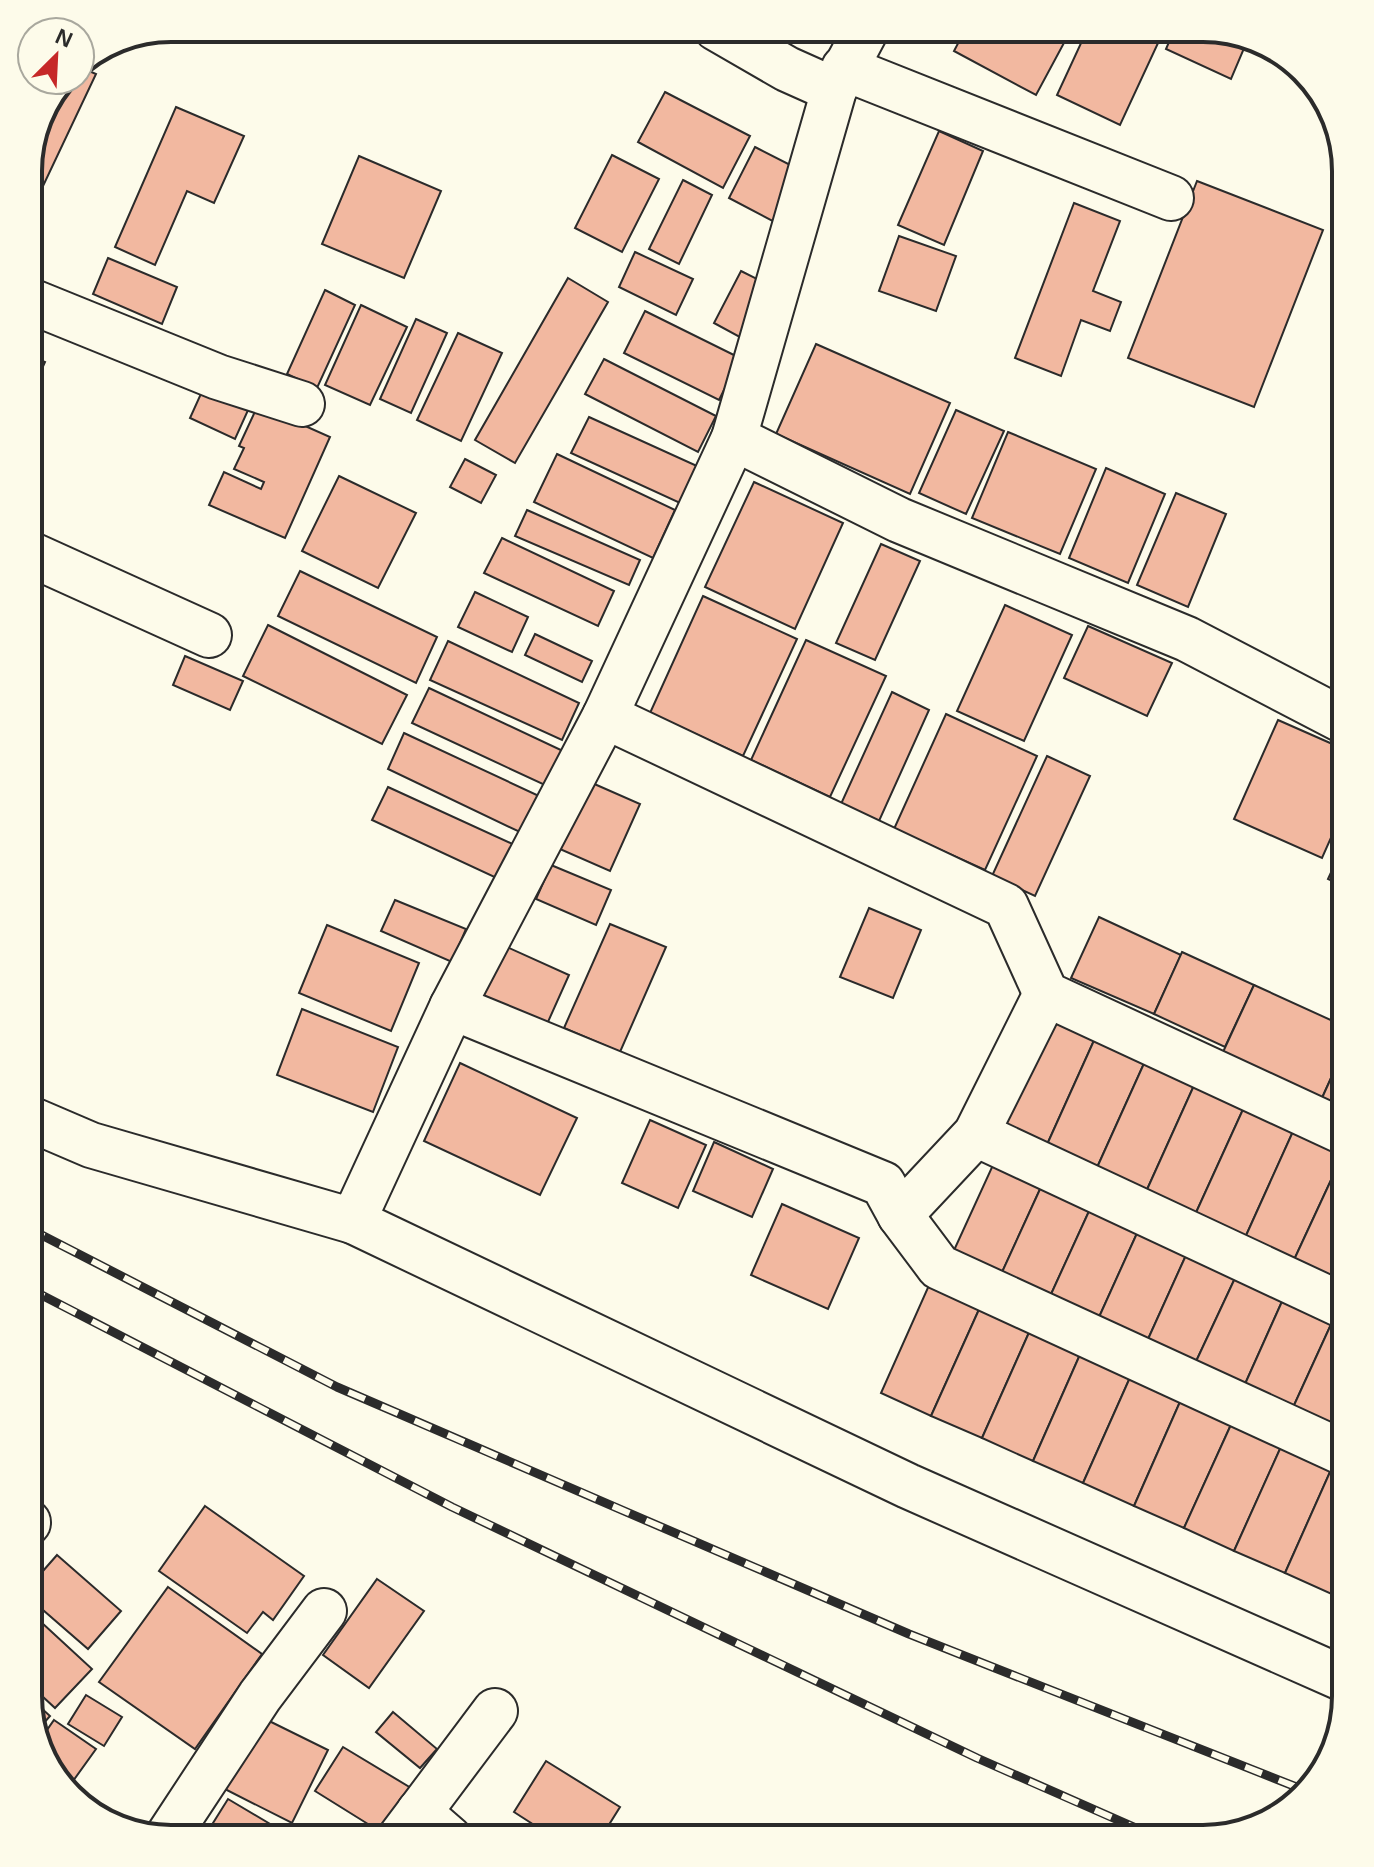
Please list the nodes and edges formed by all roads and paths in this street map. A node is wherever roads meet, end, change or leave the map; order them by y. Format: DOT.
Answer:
graph roads {
  1 [pos="740,42"];
  2 [pos="859,42"];
  3 [pos="839,79"];
  4 [pos="1171,198"];
  5 [pos="42,306"];
  6 [pos="302,404"];
  7 [pos="734,438"];
  8 [pos="42,559"];
  9 [pos="209,635"];
  10 [pos="1332,715"];
  11 [pos="605,716"];
  12 [pos="1046,994"];
  13 [pos="452,1007"];
  14 [pos="42,1124"];
  15 [pos="1332,1127"];
  16 [pos="976,1134"];
  17 [pos="900,1215"];
  18 [pos="353,1221"];
  19 [pos="1332,1300"];
  20 [pos="1332,1448"];
  21 [pos="324,1611"];
  22 [pos="1332,1674"];
  23 [pos="495,1711"];
  24 [pos="175,1825"];
  25 [pos="426,1825"];
  1 -- 3 [label="street"];
  2 -- 3 [label="street"];
  3 -- 4 [label="street"];
  3 -- 7 [label="street"];
  5 -- 6 [label="street"];
  7 -- 10 [label="street"];
  7 -- 11 [label="street"];
  8 -- 9 [label="street"];
  11 -- 12 [label="street"];
  11 -- 13 [label="street"];
  12 -- 15 [label="street"];
  12 -- 16 [label="street"];
  13 -- 17 [label="street"];
  13 -- 18 [label="street"];
  14 -- 18 [label="street"];
  16 -- 17 [label="street"];
  16 -- 19 [label="street"];
  17 -- 20 [label="street"];
  18 -- 22 [label="street"];
  21 -- 24 [label="street"];
  23 -- 25 [label="street"];
}
